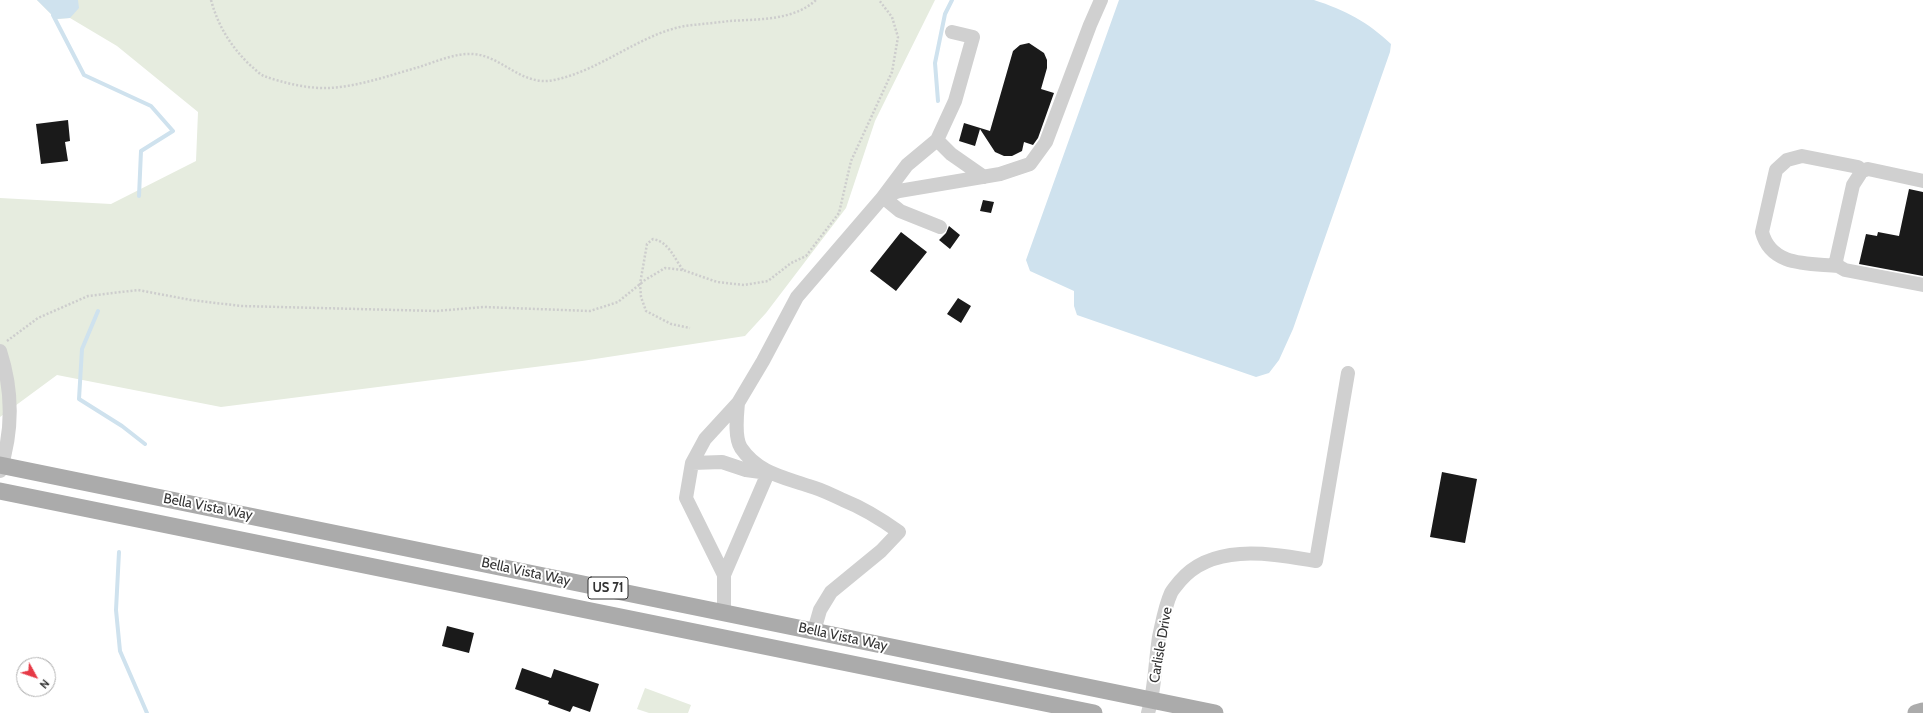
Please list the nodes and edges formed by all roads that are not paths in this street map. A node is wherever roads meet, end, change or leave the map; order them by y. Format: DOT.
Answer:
graph roads {
  1 [pos="1101,0"];
  2 [pos="952,32"];
  3 [pos="937,140"];
  4 [pos="1862,171"];
  5 [pos="984,177"];
  6 [pos="1923,181"];
  7 [pos="883,197"];
  8 [pos="940,227"];
  9 [pos="1838,266"];
  10 [pos="1923,285"];
  11 [pos="3,346"];
  12 [pos="1348,373"];
  13 [pos="738,403"];
  14 [pos="692,463"];
  15 [pos="1,467"];
  16 [pos="768,473"];
  17 [pos="0,491"];
  18 [pos="724,575"];
  19 [pos="724,612"];
  20 [pos="814,631"];
  21 [pos="1149,707"];
  22 [pos="1923,711"];
  23 [pos="1094,713"];
  24 [pos="1215,713"];
  25 [pos="1916,713"];
  1 -- 5 [label="street"];
  2 -- 3 [label="street"];
  3 -- 5 [label="street"];
  3 -- 7 [label="street"];
  4 -- 6 [label="street"];
  4 -- 9 [label="street"];
  4 -- 9 [label="street"];
  5 -- 7 [label="street"];
  7 -- 8 [label="street"];
  7 -- 13 [label="street"];
  9 -- 10 [label="street"];
  11 -- 15 [label="street"];
  12 -- 21 [label="street, Carlisle Drive"];
  13 -- 14 [label="street"];
  13 -- 16 [label="street"];
  14 -- 16 [label="street"];
  14 -- 18 [label="street"];
  15 -- 19 [label="main road, Bella Vista Way / US 71"];
  16 -- 18 [label="street"];
  16 -- 20 [label="street"];
  17 -- 23 [label="main road, Bella Vista Way / US 71"];
  18 -- 19 [label="street"];
  19 -- 20 [label="main road, Bella Vista Way / US 71"];
  20 -- 21 [label="main road, Bella Vista Way / US 71"];
  21 -- 24 [label="main road, Bella Vista Way / US 71"];
  22 -- 25 [label="main road"];
}
